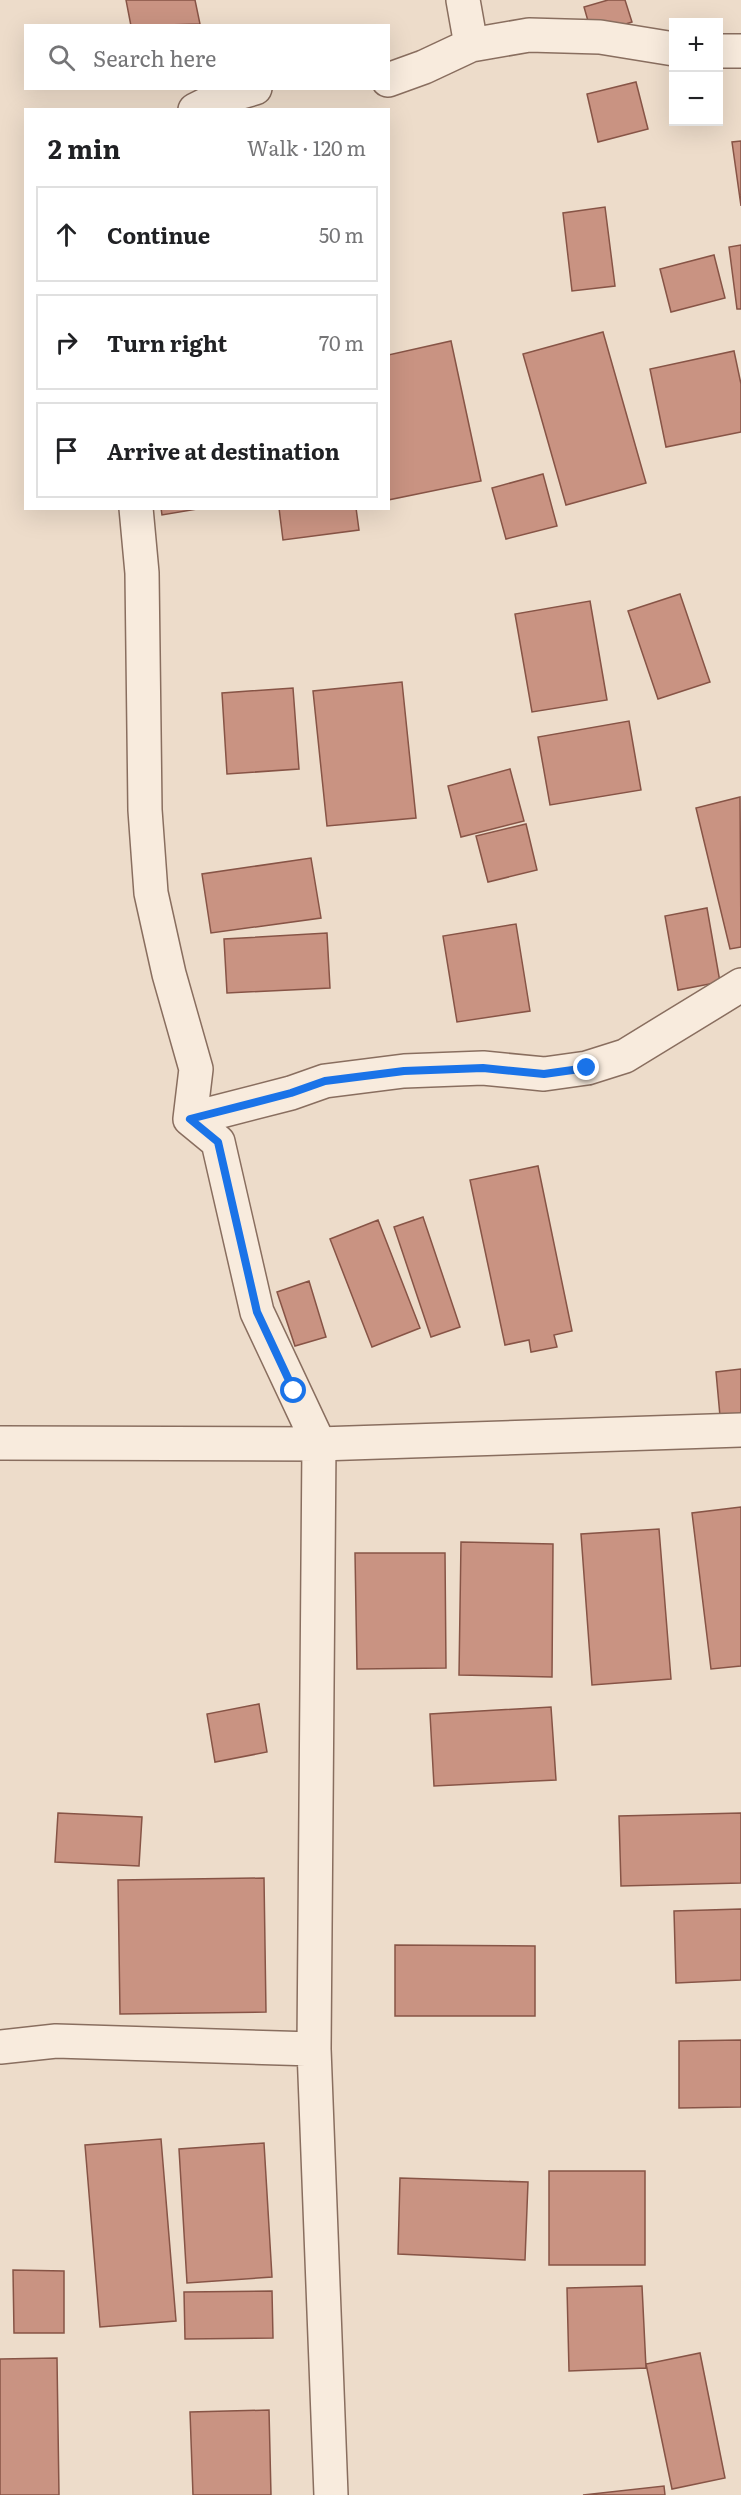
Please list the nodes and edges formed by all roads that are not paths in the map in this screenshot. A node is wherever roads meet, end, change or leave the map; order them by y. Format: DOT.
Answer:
graph roads {
  1 [pos="463,0"];
  2 [pos="471,45"];
  3 [pos="669,48"];
  4 [pos="723,51"];
  5 [pos="741,51"];
  6 [pos="390,79"];
  7 [pos="248,90"];
  8 [pos="199,108"];
  9 [pos="135,510"];
  10 [pos="741,985"];
  11 [pos="190,1119"];
  12 [pos="741,1430"];
  13 [pos="0,1443"];
  14 [pos="319,1444"];
  15 [pos="0,2047"];
  16 [pos="314,2049"];
  17 [pos="331,2495"];
  1 -- 2 [label="street"];
  2 -- 3 [label="street"];
  2 -- 6 [label="street"];
  4 -- 5 [label="street"];
  7 -- 8 [label="street"];
  9 -- 11 [label="street"];
  10 -- 11 [label="street"];
  11 -- 14 [label="street"];
  12 -- 14 [label="street"];
  13 -- 14 [label="street"];
  14 -- 16 [label="street"];
  15 -- 16 [label="street"];
  16 -- 17 [label="street"];
}
